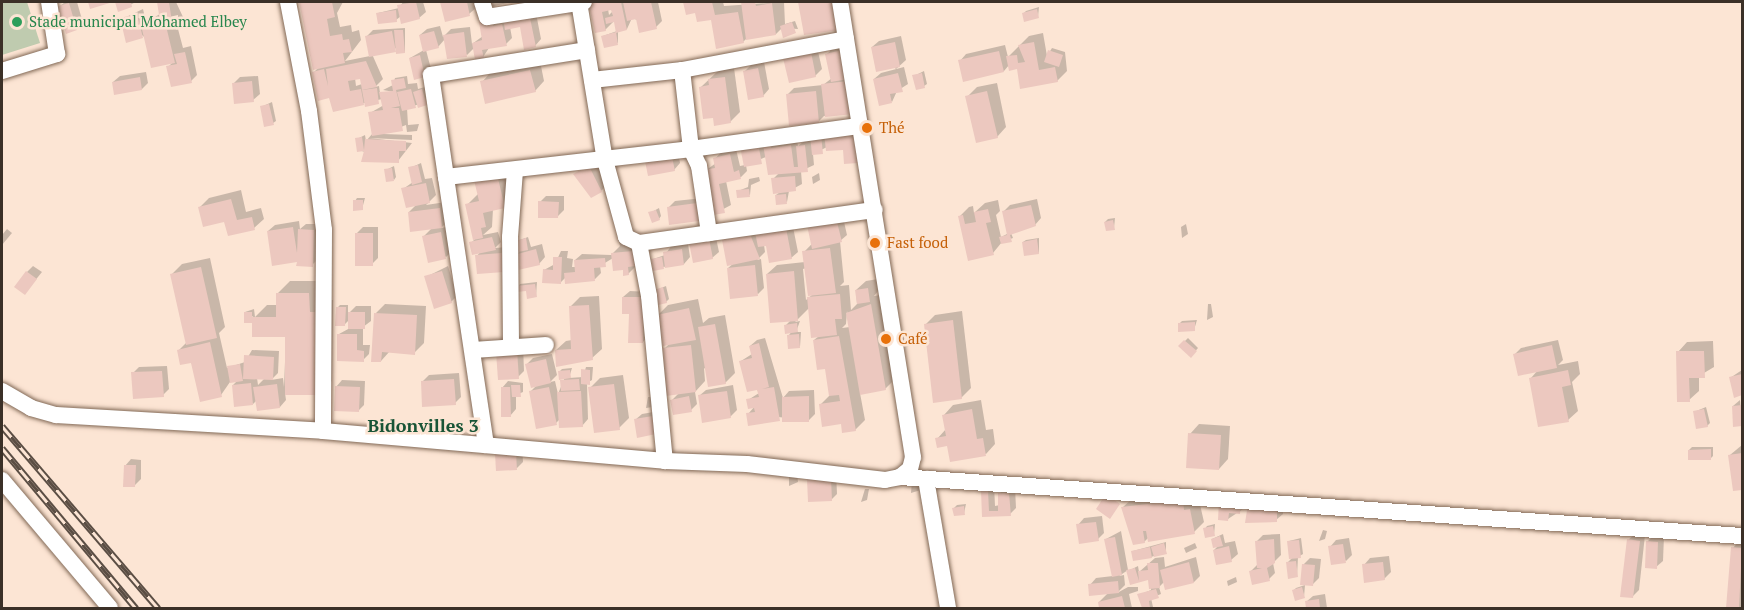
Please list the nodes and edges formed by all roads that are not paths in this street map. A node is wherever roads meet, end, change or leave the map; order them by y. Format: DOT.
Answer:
graph roads {
  1 [pos="49,2"];
  2 [pos="288,2"];
  3 [pos="482,2"];
  4 [pos="581,2"];
  5 [pos="840,2"];
  6 [pos="846,39"];
  7 [pos="588,50"];
  8 [pos="682,70"];
  9 [pos="2,71"];
  10 [pos="592,80"];
  11 [pos="860,126"];
  12 [pos="691,149"];
  13 [pos="605,160"];
  14 [pos="515,170"];
  15 [pos="446,177"];
  16 [pos="875,210"];
  17 [pos="709,233"];
  18 [pos="639,243"];
  19 [pos="511,345"];
  20 [pos="546,345"];
  21 [pos="474,350"];
  22 [pos="2,391"];
  23 [pos="323,431"];
  24 [pos="486,445"];
  25 [pos="665,461"];
  26 [pos="900,477"];
  27 [pos="926,479"];
  28 [pos="2,480"];
  29 [pos="1743,536"];
  30 [pos="110,609"];
  31 [pos="948,609"];
  1 -- 9 [label="street"];
  2 -- 23 [label="street"];
  3 -- 4 [label="street"];
  4 -- 7 [label="street"];
  5 -- 6 [label="street"];
  6 -- 8 [label="street"];
  6 -- 11 [label="street"];
  7 -- 10 [label="street"];
  7 -- 15 [label="street"];
  8 -- 10 [label="street"];
  8 -- 12 [label="street"];
  10 -- 13 [label="street"];
  11 -- 12 [label="street"];
  11 -- 16 [label="street"];
  12 -- 13 [label="street"];
  12 -- 17 [label="street"];
  13 -- 14 [label="street"];
  13 -- 18 [label="street"];
  14 -- 15 [label="street"];
  14 -- 19 [label="street"];
  15 -- 21 [label="street"];
  16 -- 17 [label="street"];
  16 -- 26 [label="street"];
  17 -- 18 [label="street"];
  18 -- 25 [label="street"];
  19 -- 20 [label="street"];
  19 -- 21 [label="street"];
  21 -- 24 [label="street"];
  22 -- 23 [label="street"];
  23 -- 24 [label="street"];
  24 -- 25 [label="street"];
  25 -- 26 [label="street"];
  26 -- 27 [label="street"];
  27 -- 29 [label="street"];
  27 -- 31 [label="street"];
  28 -- 30 [label="street"];
}
